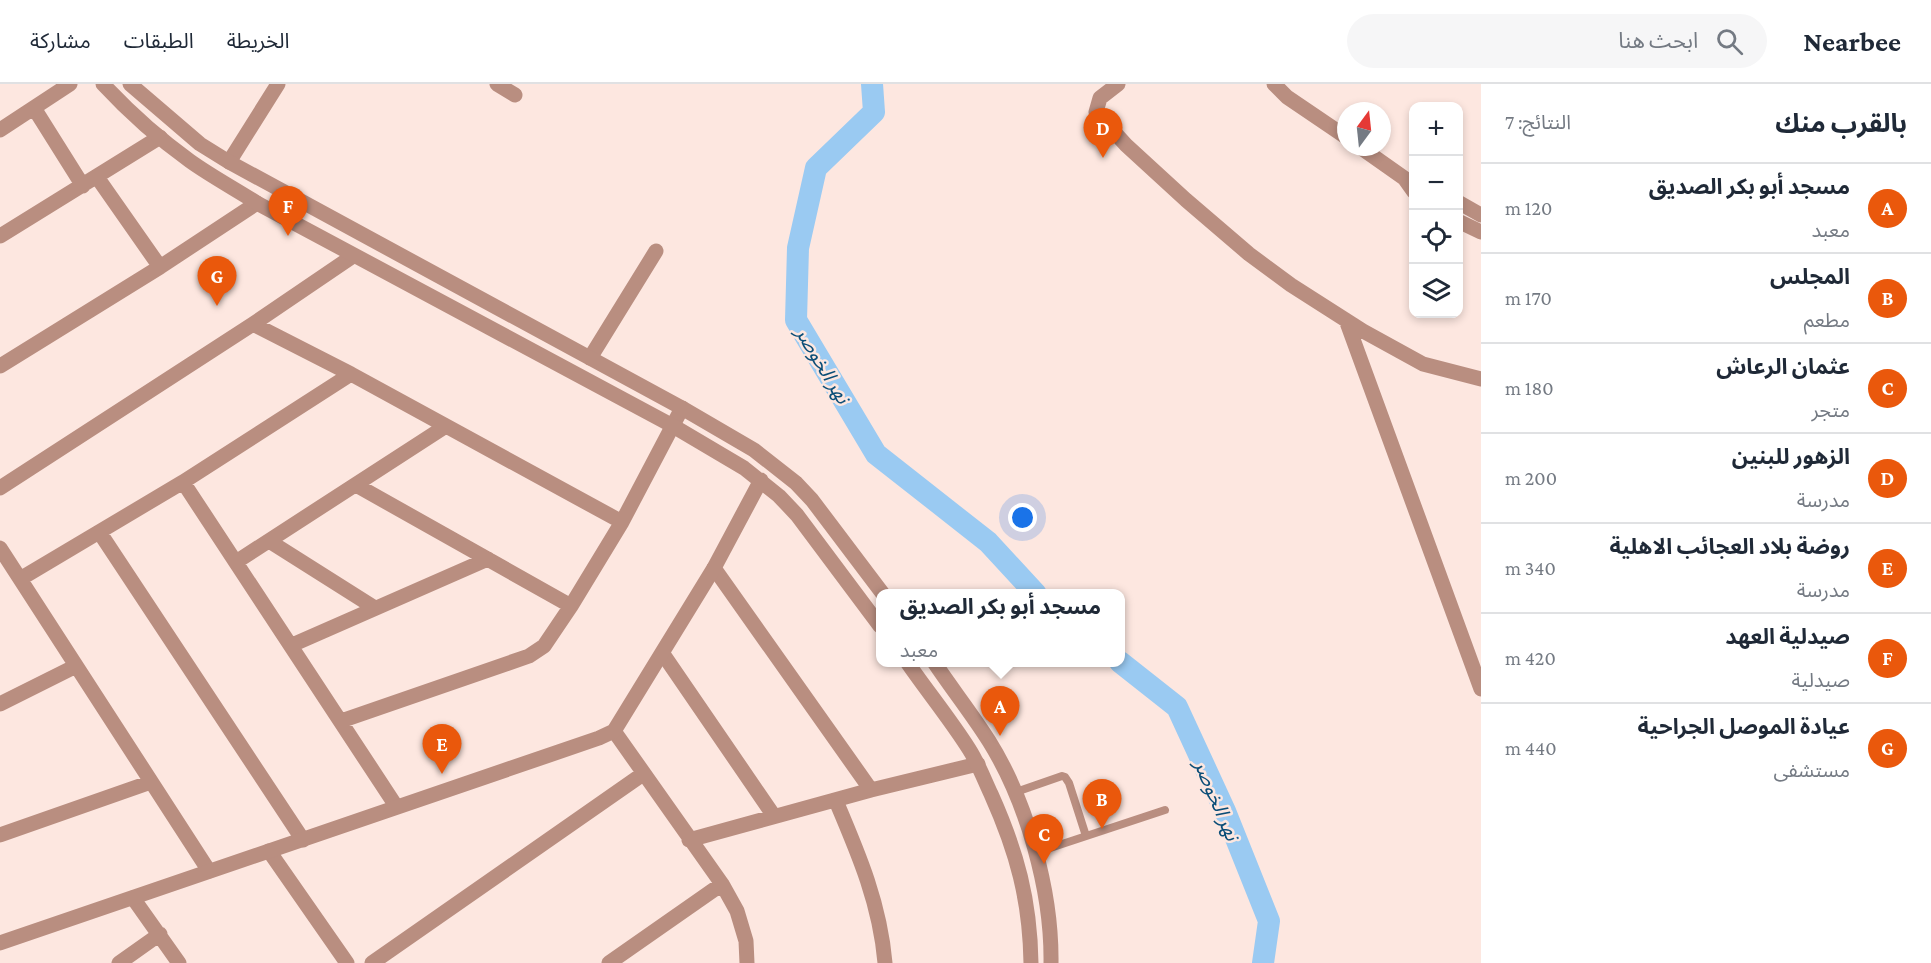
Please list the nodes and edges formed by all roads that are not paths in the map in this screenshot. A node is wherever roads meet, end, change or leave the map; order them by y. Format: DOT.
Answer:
graph roads {
  1 [pos="70,84"];
  2 [pos="103,84"];
  3 [pos="130,84"];
  4 [pos="278,84"];
  5 [pos="497,84"];
  6 [pos="1118,84"];
  7 [pos="1274,84"];
  8 [pos="1297,84"];
  9 [pos="515,95"];
  10 [pos="1287,97"];
  11 [pos="34,108"];
  12 [pos="0,130"];
  13 [pos="1337,131"];
  14 [pos="160,137"];
  15 [pos="1374,156"];
  16 [pos="229,162"];
  17 [pos="97,177"];
  18 [pos="1409,178"];
  19 [pos="83,186"];
  20 [pos="257,203"];
  21 [pos="1463,205"];
  22 [pos="1481,215"];
  23 [pos="1463,223"];
  24 [pos="1481,232"];
  25 [pos="0,236"];
  26 [pos="656,251"];
  27 [pos="353,256"];
  28 [pos="160,267"];
  29 [pos="1346,320"];
  30 [pos="253,324"];
  31 [pos="590,358"];
  32 [pos="0,366"];
  33 [pos="351,374"];
  34 [pos="1481,380"];
  35 [pos="682,408"];
  36 [pos="446,426"];
  37 [pos="673,426"];
  38 [pos="760,480"];
  39 [pos="183,482"];
  40 [pos="356,485"];
  41 [pos="0,488"];
  42 [pos="622,522"];
  43 [pos="100,533"];
  44 [pos="269,541"];
  45 [pos="0,548"];
  46 [pos="488,559"];
  47 [pos="236,562"];
  48 [pos="714,568"];
  49 [pos="20,579"];
  50 [pos="879,589"];
  51 [pos="571,606"];
  52 [pos="375,608"];
  53 [pos="876,621"];
  54 [pos="292,645"];
  55 [pos="663,654"];
  56 [pos="76,666"];
  57 [pos="910,667"];
  58 [pos="937,667"];
  59 [pos="1481,689"];
  60 [pos="0,704"];
  61 [pos="341,721"];
  62 [pos="614,731"];
  63 [pos="978,764"];
  64 [pos="643,774"];
  65 [pos="151,782"];
  66 [pos="871,790"];
  67 [pos="1016,792"];
  68 [pos="836,801"];
  69 [pos="396,806"];
  70 [pos="1165,810"];
  71 [pos="774,816"];
  72 [pos="0,835"];
  73 [pos="1086,837"];
  74 [pos="303,840"];
  75 [pos="689,840"];
  76 [pos="269,851"];
  77 [pos="1035,853"];
  78 [pos="209,871"];
  79 [pos="722,884"];
  80 [pos="133,898"];
  81 [pos="160,934"];
  82 [pos="0,943"];
  83 [pos="119,963"];
  84 [pos="179,963"];
  85 [pos="347,963"];
  86 [pos="372,963"];
  87 [pos="609,963"];
  88 [pos="747,963"];
  89 [pos="885,963"];
  90 [pos="1031,963"];
  91 [pos="1051,963"];
  1 -- 11 [label="street"];
  2 -- 14 [label="street"];
  3 -- 16 [label="street"];
  4 -- 16 [label="street"];
  5 -- 9 [label="street"];
  6 -- 29 [label="street"];
  7 -- 10 [label="street"];
  8 -- 10 [label="street"];
  10 -- 13 [label="street"];
  11 -- 12 [label="street"];
  11 -- 19 [label="street"];
  14 -- 17 [label="street"];
  14 -- 20 [label="street"];
  15 -- 18 [label="street"];
  16 -- 31 [label="street"];
  17 -- 19 [label="street"];
  17 -- 28 [label="street"];
  19 -- 25 [label="street"];
  20 -- 27 [label="street"];
  20 -- 28 [label="street"];
  21 -- 22 [label="street"];
  23 -- 24 [label="street"];
  26 -- 31 [label="street"];
  27 -- 30 [label="street"];
  27 -- 37 [label="street"];
  28 -- 32 [label="street"];
  29 -- 34 [label="street"];
  29 -- 59 [label="street"];
  30 -- 33 [label="street"];
  30 -- 41 [label="street"];
  31 -- 35 [label="street"];
  33 -- 36 [label="street"];
  33 -- 39 [label="street"];
  35 -- 37 [label="street"];
  35 -- 50 [label="street"];
  36 -- 40 [label="street"];
  36 -- 42 [label="street"];
  37 -- 38 [label="street"];
  37 -- 42 [label="street"];
  38 -- 48 [label="street"];
  38 -- 53 [label="street"];
  39 -- 43 [label="street"];
  39 -- 47 [label="street"];
  40 -- 44 [label="street"];
  40 -- 46 [label="street"];
  42 -- 51 [label="street"];
  43 -- 49 [label="street"];
  43 -- 74 [label="street"];
  44 -- 47 [label="street"];
  44 -- 52 [label="street"];
  45 -- 49 [label="street"];
  46 -- 51 [label="street"];
  46 -- 52 [label="street"];
  47 -- 54 [label="street"];
  48 -- 55 [label="street"];
  48 -- 66 [label="street"];
  49 -- 56 [label="street"];
  51 -- 61 [label="street"];
  52 -- 54 [label="street"];
  54 -- 61 [label="street"];
  55 -- 62 [label="street"];
  55 -- 71 [label="street"];
  56 -- 60 [label="street"];
  56 -- 65 [label="street"];
  57 -- 63 [label="street"];
  58 -- 67 [label="street"];
  61 -- 69 [label="street"];
  62 -- 64 [label="street"];
  62 -- 69 [label="street"];
  63 -- 66 [label="street"];
  63 -- 90 [label="street"];
  64 -- 75 [label="street"];
  64 -- 86 [label="street"];
  65 -- 72 [label="street"];
  65 -- 78 [label="street"];
  66 -- 68 [label="street"];
  67 -- 73 [label="lane"];
  67 -- 77 [label="street"];
  68 -- 71 [label="street"];
  68 -- 89 [label="street"];
  69 -- 74 [label="street"];
  70 -- 73 [label="lane"];
  71 -- 75 [label="street"];
  73 -- 77 [label="lane"];
  74 -- 76 [label="street"];
  75 -- 79 [label="street"];
  76 -- 78 [label="street"];
  76 -- 85 [label="street"];
  77 -- 91 [label="street"];
  78 -- 80 [label="street"];
  79 -- 87 [label="street"];
  79 -- 88 [label="street"];
  80 -- 81 [label="street"];
  80 -- 82 [label="street"];
  81 -- 83 [label="street"];
  81 -- 84 [label="street"];
}
